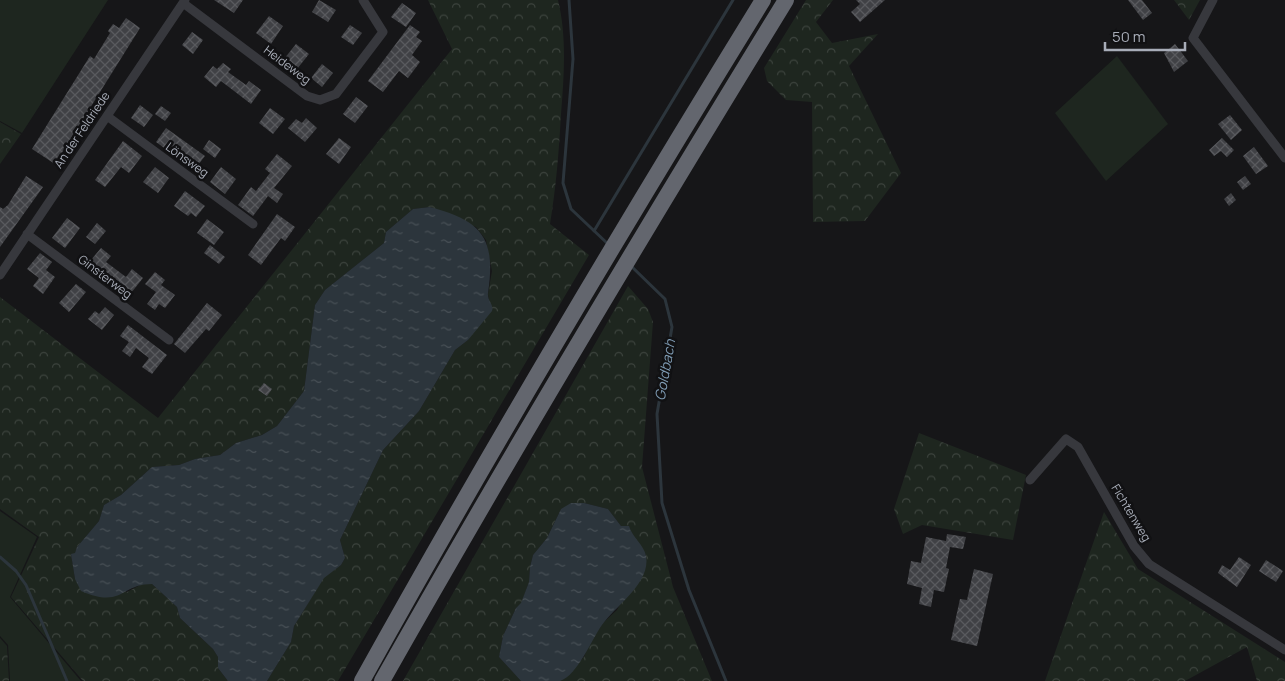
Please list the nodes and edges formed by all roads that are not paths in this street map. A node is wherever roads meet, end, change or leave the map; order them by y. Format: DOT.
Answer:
graph roads {
  1 [pos="363,0"];
  2 [pos="763,0"];
  3 [pos="786,0"];
  4 [pos="1214,0"];
  5 [pos="184,1"];
  6 [pos="107,116"];
  7 [pos="1285,158"];
  8 [pos="253,224"];
  9 [pos="27,234"];
  10 [pos="0,275"];
  11 [pos="169,340"];
  12 [pos="1030,480"];
  13 [pos="1285,650"];
  14 [pos="362,681"];
  15 [pos="382,681"];
  1 -- 5 [label="street, Heideweg"];
  2 -- 14 [label="highway"];
  3 -- 15 [label="highway"];
  4 -- 7 [label="street"];
  5 -- 6 [label="street, An der Feldriede"];
  6 -- 8 [label="street, Lönsweg"];
  6 -- 9 [label="street, An der Feldriede"];
  9 -- 10 [label="street, An der Feldriede"];
  9 -- 11 [label="street, Ginsterweg"];
  12 -- 13 [label="street, Fichtenweg"];
}
